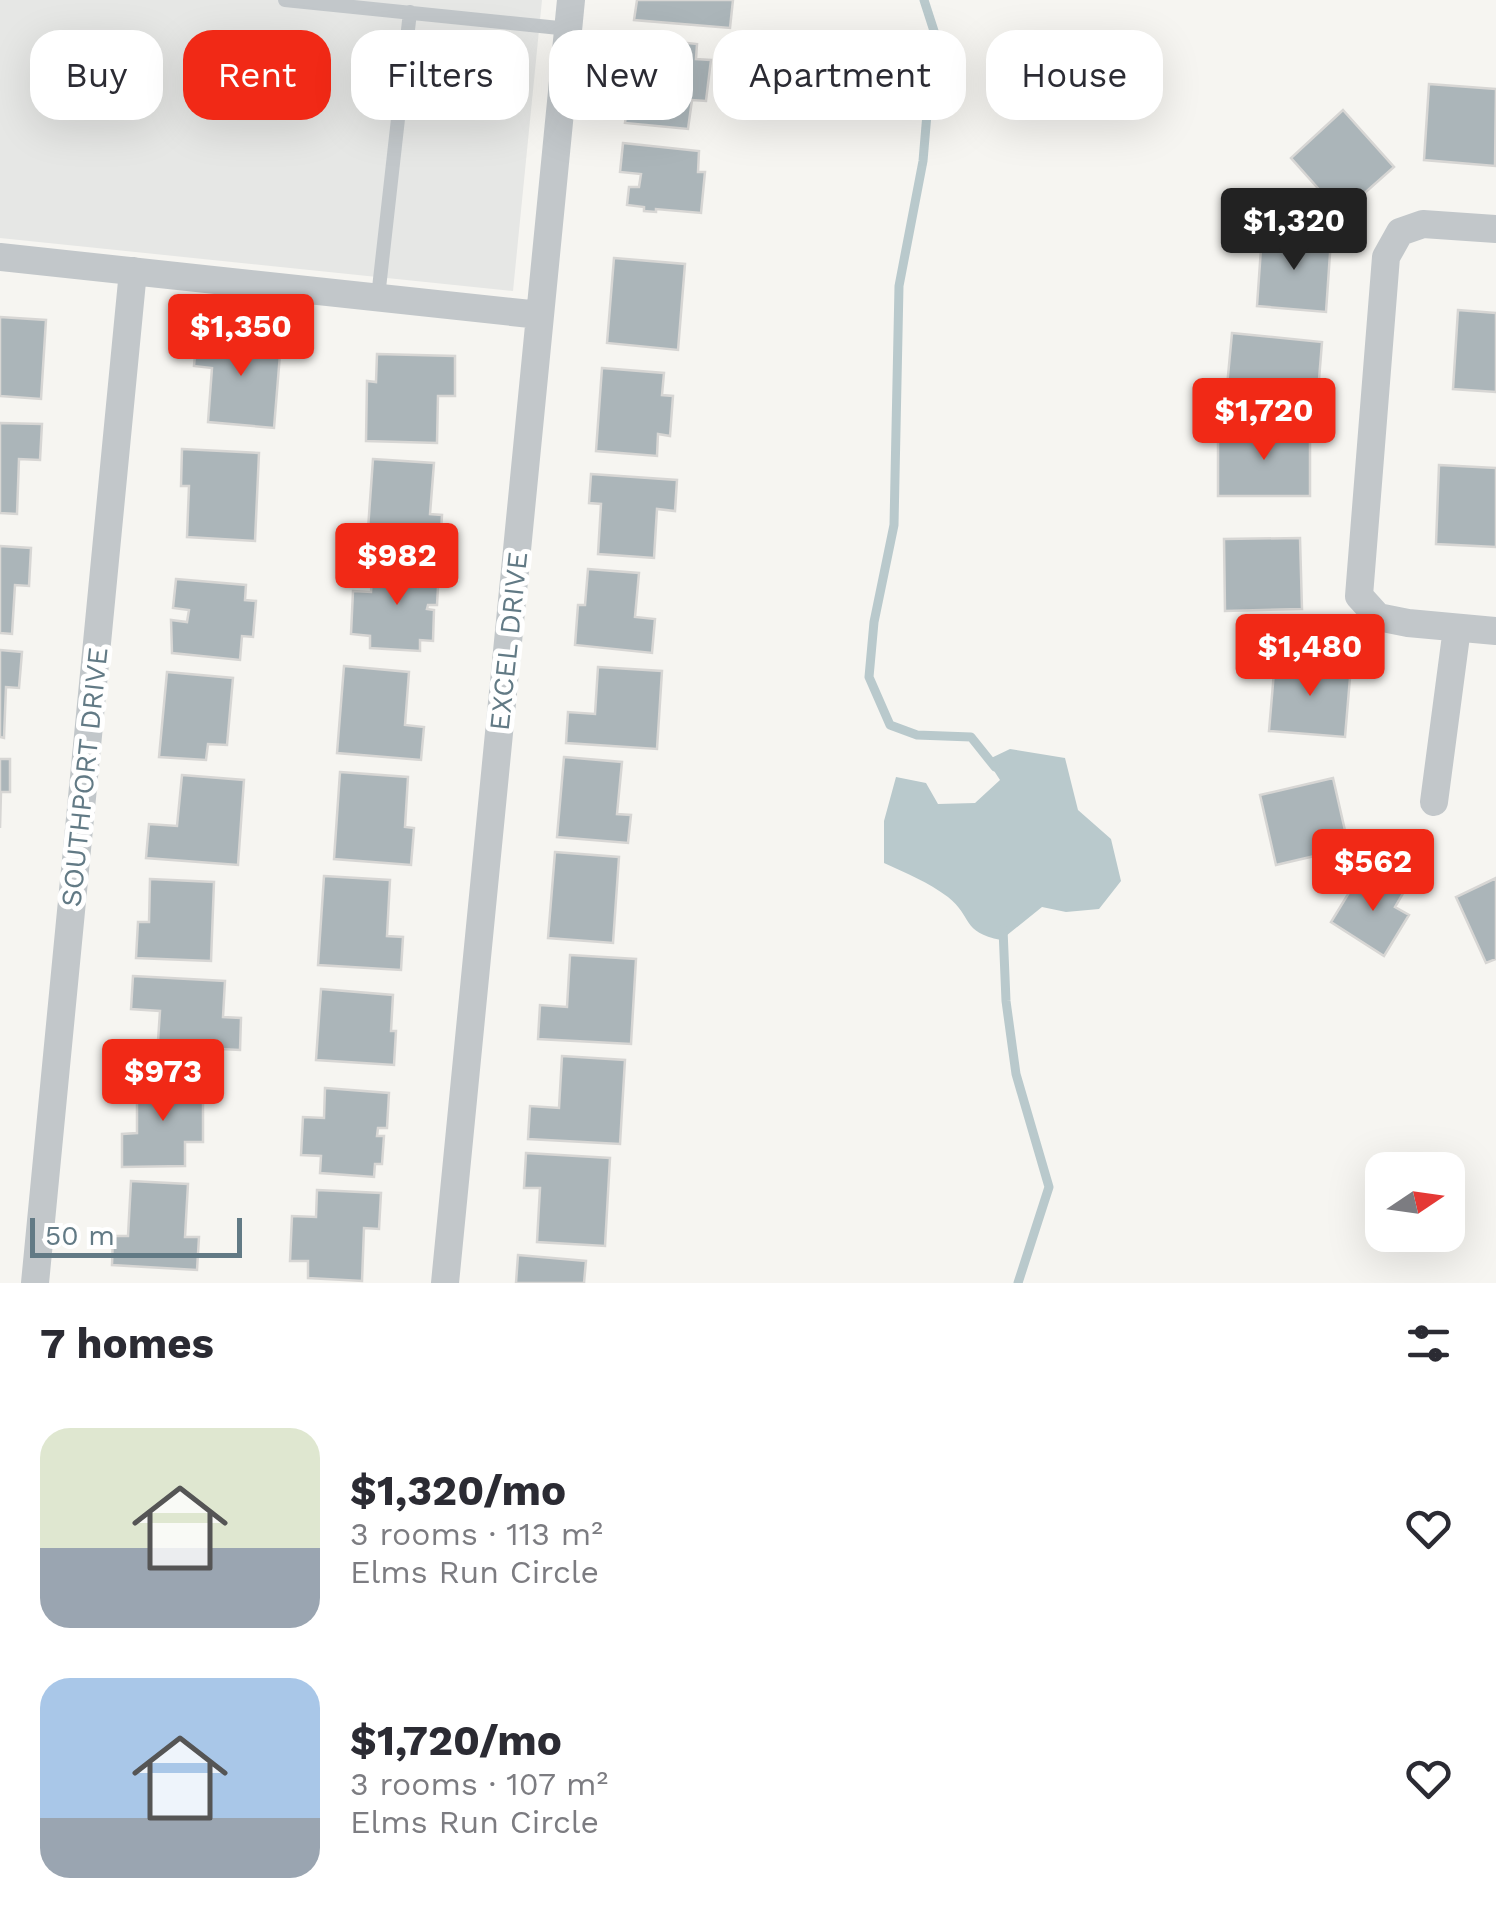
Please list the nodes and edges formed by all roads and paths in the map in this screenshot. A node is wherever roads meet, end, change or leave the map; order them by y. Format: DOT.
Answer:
graph roads {
  1 [pos="285,0"];
  2 [pos="572,0"];
  3 [pos="410,12"];
  4 [pos="569,28"];
  5 [pos="1496,229"];
  6 [pos="0,256"];
  7 [pos="133,271"];
  8 [pos="378,297"];
  9 [pos="540,315"];
  10 [pos="1457,628"];
  11 [pos="1496,631"];
  12 [pos="1434,802"];
  13 [pos="35,1283"];
  14 [pos="446,1283"];
  1 -- 3 [label="lane"];
  2 -- 4 [label="street, EXCEL DRIVE"];
  3 -- 4 [label="lane"];
  3 -- 8 [label="lane"];
  4 -- 9 [label="street, EXCEL DRIVE"];
  5 -- 10 [label="street"];
  6 -- 7 [label="street"];
  7 -- 8 [label="street"];
  7 -- 13 [label="street, SOUTHPORT DRIVE"];
  8 -- 9 [label="street"];
  9 -- 14 [label="street, EXCEL DRIVE"];
  10 -- 11 [label="street"];
  10 -- 12 [label="street"];
}
